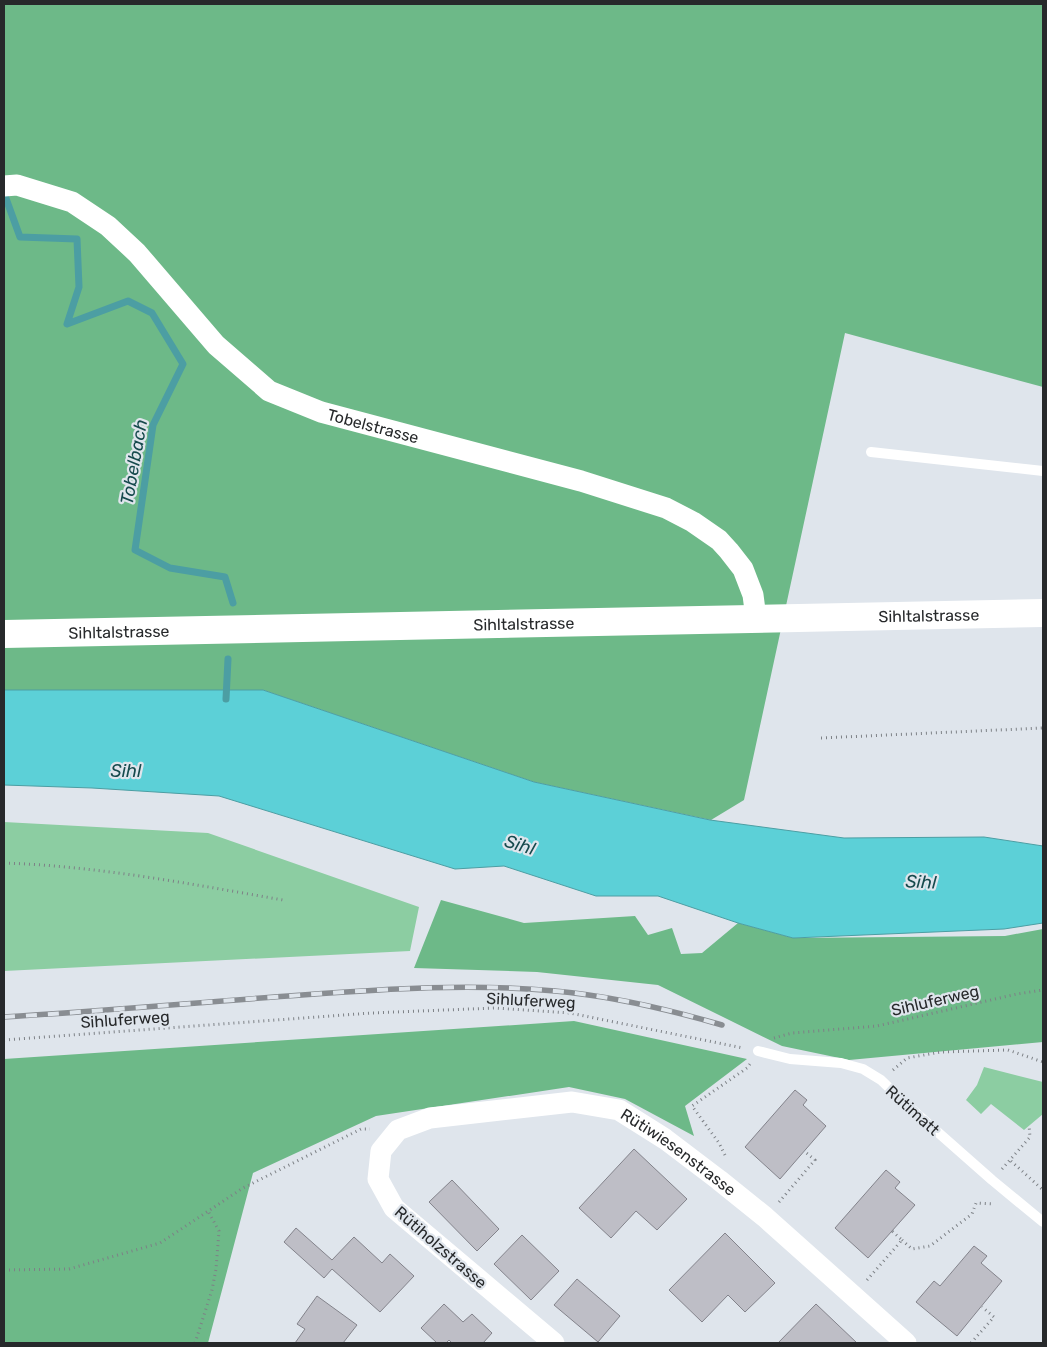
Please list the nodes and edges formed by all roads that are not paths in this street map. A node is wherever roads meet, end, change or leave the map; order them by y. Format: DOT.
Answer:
graph roads {
  1 [pos="5,186"];
  2 [pos="871,452"];
  3 [pos="1043,471"];
  4 [pos="1043,613"];
  5 [pos="756,618"];
  6 [pos="4,634"];
  7 [pos="758,1051"];
  8 [pos="398,1130"];
  9 [pos="1043,1222"];
  10 [pos="554,1343"];
  11 [pos="906,1343"];
  1 -- 5 [label="street, Tobelstrasse"];
  2 -- 3 [label="lane"];
  4 -- 5 [label="main road, Sihltalstrasse"];
  5 -- 6 [label="main road, Sihltalstrasse"];
  7 -- 9 [label="lane, Rütimatt"];
  8 -- 10 [label="street, Rütiholzstrasse"];
  8 -- 11 [label="street, Rütiwiesenstrasse"];
}
